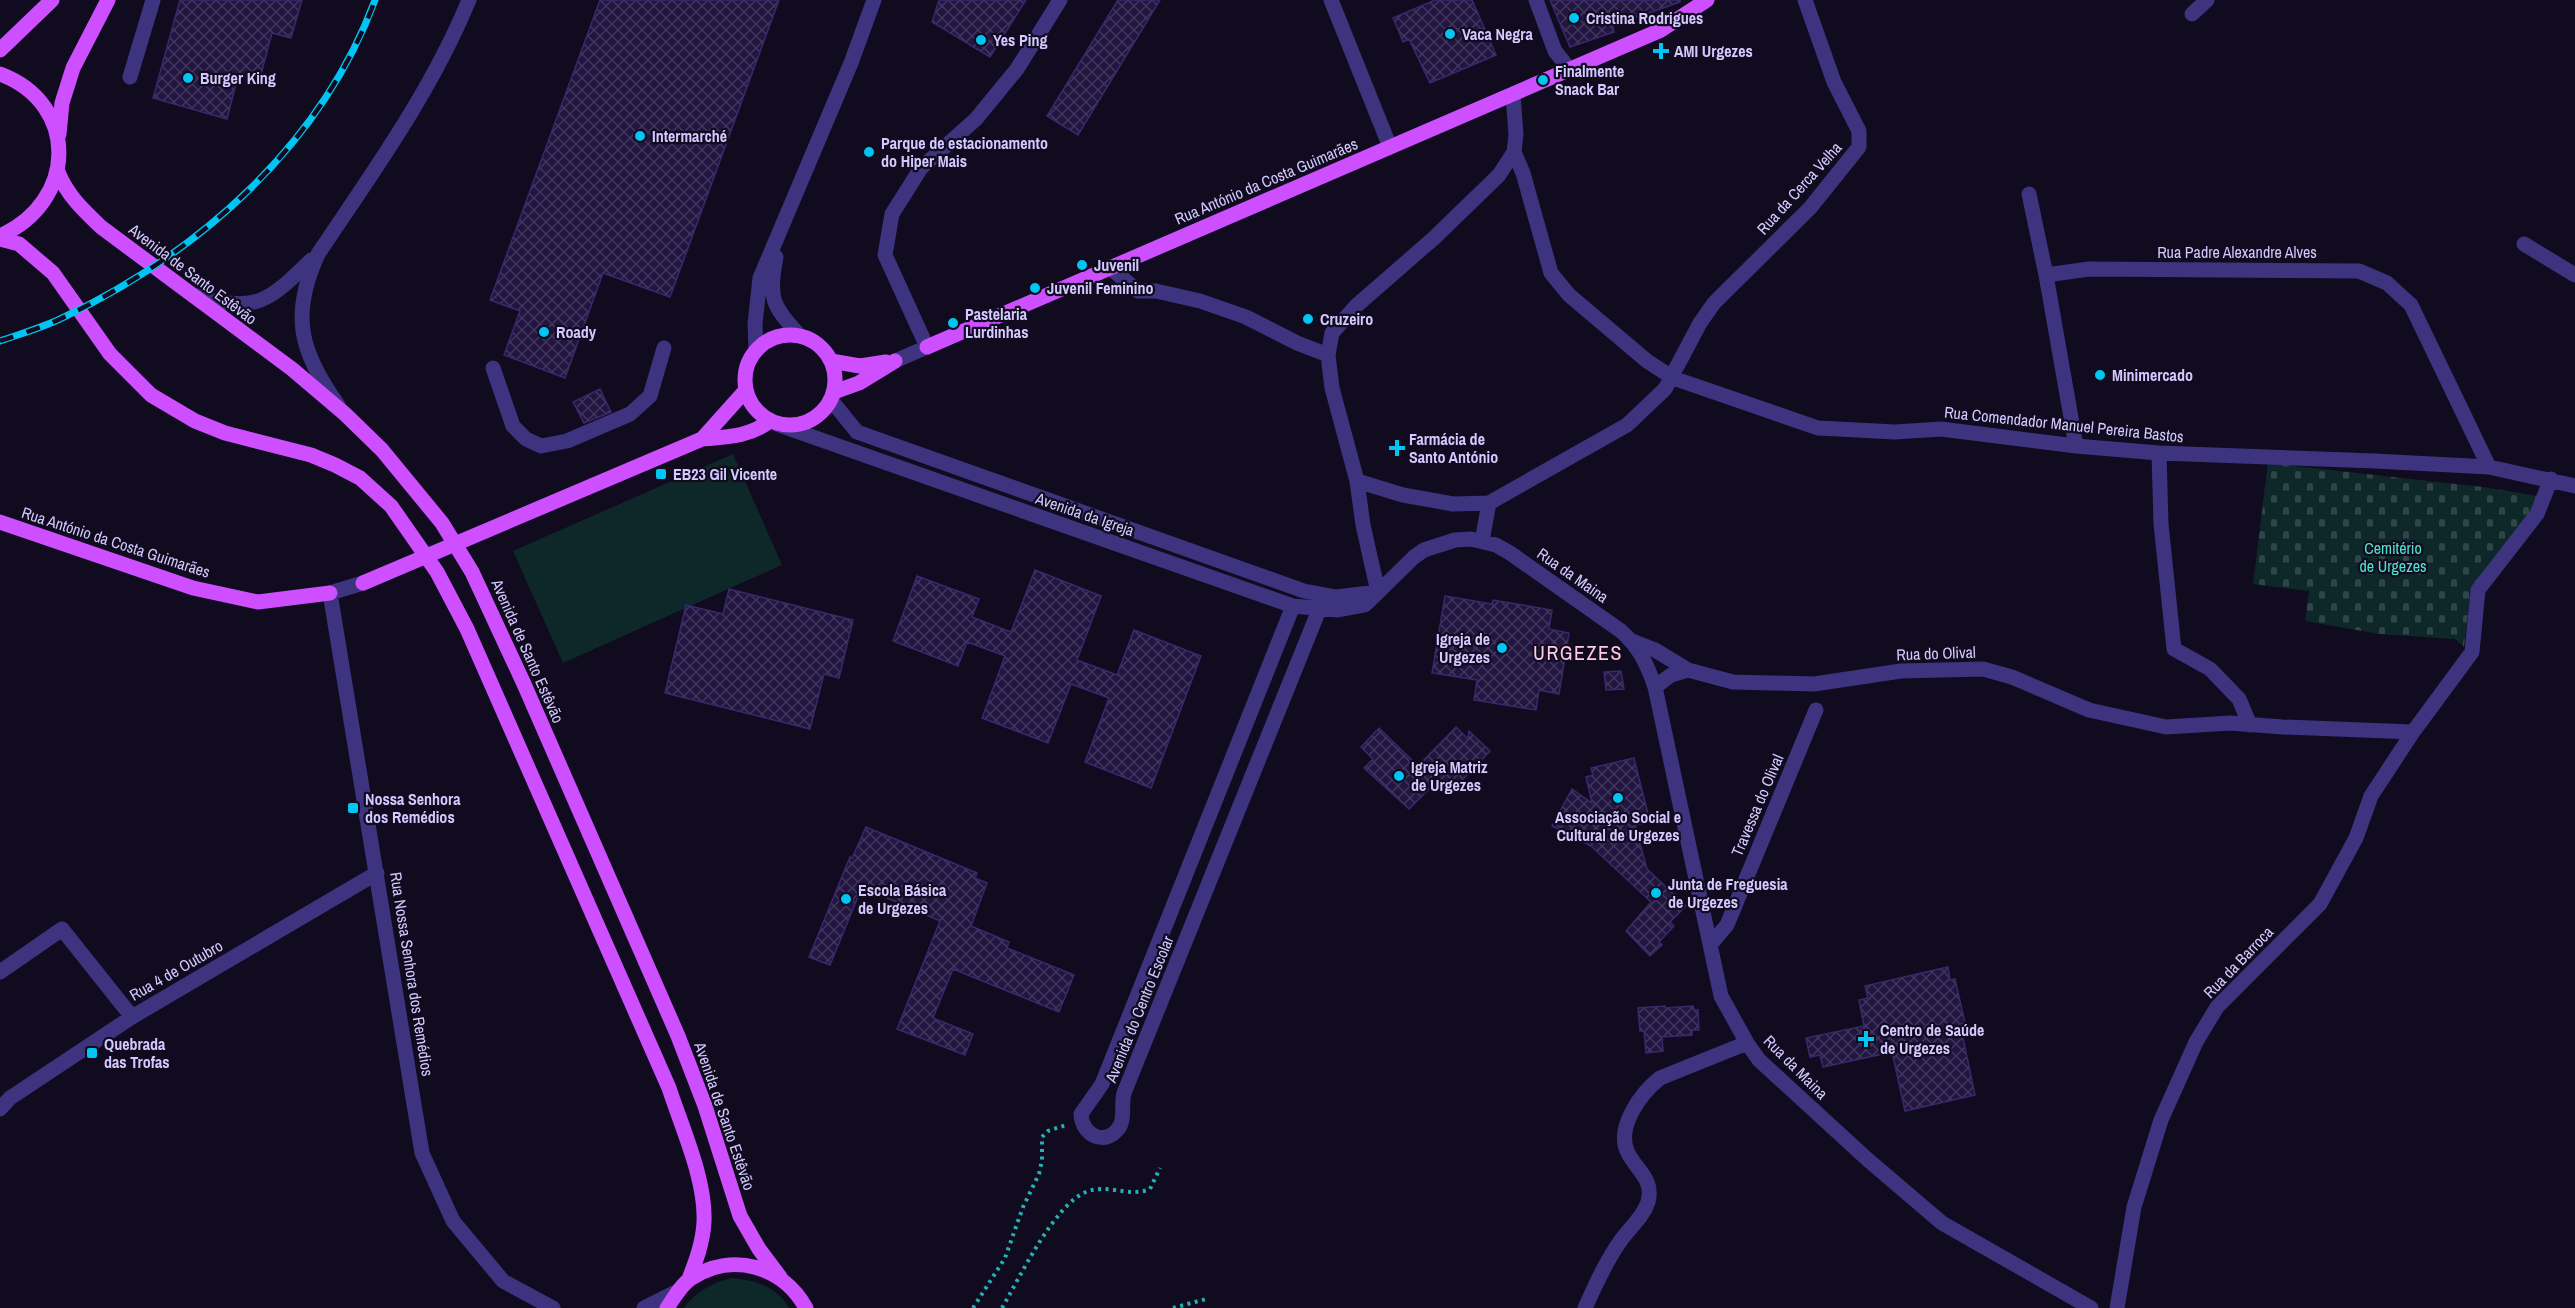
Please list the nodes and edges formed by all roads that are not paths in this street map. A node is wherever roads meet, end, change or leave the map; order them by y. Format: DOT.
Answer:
graph roads {
  1 [pos="52,0"];
  2 [pos="108,0"];
  3 [pos="153,0"];
  4 [pos="469,0"];
  5 [pos="874,0"];
  6 [pos="1060,0"];
  7 [pos="1331,0"];
  8 [pos="1536,0"];
  9 [pos="1707,0"];
  10 [pos="1805,0"];
  11 [pos="2207,0"];
  12 [pos="2192,14"];
  13 [pos="0,50"];
  14 [pos="1569,70"];
  15 [pos="0,74"];
  16 [pos="130,77"];
  17 [pos="1513,95"];
  18 [pos="58,140"];
  19 [pos="1390,147"];
  20 [pos="1514,152"];
  21 [pos="58,172"];
  22 [pos="2029,194"];
  23 [pos="781,231"];
  24 [pos="0,238"];
  25 [pos="2524,244"];
  26 [pos="318,254"];
  27 [pos="1108,267"];
  28 [pos="2046,275"];
  29 [pos="2575,275"];
  30 [pos="191,294"];
  31 [pos="799,335"];
  32 [pos="927,346"];
  33 [pos="664,348"];
  34 [pos="756,349"];
  35 [pos="1328,355"];
  36 [pos="831,361"];
  37 [pos="895,361"];
  38 [pos="493,368"];
  39 [pos="1673,378"];
  40 [pos="746,391"];
  41 [pos="832,396"];
  42 [pos="345,414"];
  43 [pos="775,423"];
  44 [pos="702,439"];
  45 [pos="2076,447"];
  46 [pos="2159,453"];
  47 [pos="2489,467"];
  48 [pos="2552,479"];
  49 [pos="1357,481"];
  50 [pos="2575,486"];
  51 [pos="1489,503"];
  52 [pos="0,522"];
  53 [pos="1482,541"];
  54 [pos="1438,544"];
  55 [pos="363,583"];
  56 [pos="1378,592"];
  57 [pos="330,593"];
  58 [pos="1293,606"];
  59 [pos="1320,610"];
  60 [pos="1632,641"];
  61 [pos="1688,670"];
  62 [pos="1655,687"];
  63 [pos="1816,710"];
  64 [pos="2250,724"];
  65 [pos="2413,732"];
  66 [pos="377,873"];
  67 [pos="1711,944"];
  68 [pos="0,972"];
  69 [pos="132,1017"];
  70 [pos="1747,1043"];
  71 [pos="0,1109"];
  72 [pos="780,1278"];
  73 [pos="689,1279"];
  74 [pos="678,1292"];
  75 [pos="553,1308"];
  76 [pos="644,1308"];
  77 [pos="668,1308"];
  78 [pos="806,1308"];
  79 [pos="1585,1308"];
  80 [pos="2091,1308"];
  81 [pos="2117,1308"];
  1 -- 13 [label="main road"];
  2 -- 18 [label="main road"];
  3 -- 16 [label="street"];
  4 -- 26 [label="street"];
  5 -- 23 [label="street"];
  6 -- 32 [label="street"];
  7 -- 19 [label="street"];
  8 -- 14 [label="street"];
  9 -- 14 [label="main road, Rua António da Costa Guimarães"];
  10 -- 39 [label="street, Rua da Cerca Velha"];
  11 -- 12 [label="street"];
  14 -- 17 [label="main road, Rua António da Costa Guimarães"];
  15 -- 18 [label="main road"];
  17 -- 19 [label="main road, Rua António da Costa Guimarães"];
  17 -- 20 [label="street"];
  18 -- 21 [label="main road"];
  19 -- 27 [label="main road, Rua António da Costa Guimarães"];
  20 -- 35 [label="street"];
  20 -- 39 [label="street, Rua Comendador Manuel Pereira Bastos"];
  21 -- 24 [label="main road"];
  21 -- 30 [label="main road, Avenida de Santo Estêvão"];
  22 -- 28 [label="street"];
  23 -- 31 [label="street"];
  23 -- 34 [label="street"];
  24 -- 73 [label="main road"];
  25 -- 29 [label="street"];
  26 -- 30 [label="street"];
  26 -- 42 [label="street"];
  27 -- 32 [label="main road, Rua António da Costa Guimarães"];
  27 -- 35 [label="street"];
  28 -- 45 [label="street"];
  28 -- 47 [label="street, Rua Padre Alexandre Alves"];
  30 -- 42 [label="main road, Avenida de Santo Estêvão"];
  31 -- 34 [label="main road"];
  31 -- 36 [label="main road"];
  32 -- 37 [label="street, Rua António da Costa Guimarães"];
  33 -- 38 [label="street"];
  34 -- 40 [label="main road"];
  35 -- 49 [label="street"];
  36 -- 37 [label="main road, Rua António da Costa Guimarães"];
  36 -- 41 [label="main road"];
  37 -- 41 [label="main road"];
  39 -- 45 [label="street, Rua Comendador Manuel Pereira Bastos"];
  39 -- 51 [label="street"];
  40 -- 43 [label="main road"];
  40 -- 44 [label="main road"];
  41 -- 43 [label="main road"];
  41 -- 56 [label="street, Avenida da Igreja"];
  42 -- 72 [label="main road, Avenida de Santo Estêvão"];
  43 -- 44 [label="main road"];
  43 -- 58 [label="street, Avenida da Igreja"];
  44 -- 55 [label="main road"];
  45 -- 46 [label="street, Rua Comendador Manuel Pereira Bastos"];
  46 -- 47 [label="street, Rua Comendador Manuel Pereira Bastos"];
  46 -- 64 [label="street"];
  47 -- 48 [label="street, Rua Comendador Manuel Pereira Bastos"];
  48 -- 50 [label="street, Rua Comendador Manuel Pereira Bastos"];
  48 -- 65 [label="street, Rua da Barroca"];
  49 -- 51 [label="street"];
  49 -- 56 [label="street"];
  51 -- 53 [label="street"];
  52 -- 57 [label="main road, Rua António da Costa Guimarães"];
  53 -- 54 [label="street, Rua da Maina"];
  53 -- 60 [label="street, Rua da Maina"];
  54 -- 56 [label="street, Avenida da Igreja"];
  55 -- 57 [label="street, Rua António da Costa Guimarães"];
  56 -- 59 [label="street, Avenida da Igreja"];
  57 -- 66 [label="street, Rua Nossa Senhora dos Remédios"];
  58 -- 59 [label="street, Avenida da Igreja"];
  58 -- 59 [label="street, Avenida do Centro Escolar"];
  60 -- 61 [label="street, Rua do Olival"];
  60 -- 62 [label="street, Rua da Maina"];
  61 -- 62 [label="street"];
  61 -- 64 [label="street, Rua do Olival"];
  62 -- 67 [label="street, Rua da Maina"];
  63 -- 67 [label="street, Travessa do Olival"];
  64 -- 65 [label="street, Rua do Olival"];
  65 -- 81 [label="street, Rua da Barroca"];
  66 -- 69 [label="street, Rua 4 de Outubro"];
  66 -- 75 [label="street, Rua Nossa Senhora dos Remédios"];
  67 -- 70 [label="street, Rua da Maina"];
  68 -- 69 [label="street"];
  69 -- 71 [label="street, Rua 4 de Outubro"];
  70 -- 79 [label="street"];
  70 -- 80 [label="street, Rua da Maina"];
  72 -- 73 [label="main road"];
  72 -- 78 [label="main road, Avenida de Santo Estêvão"];
  73 -- 74 [label="main road"];
  74 -- 76 [label="street"];
  74 -- 77 [label="main road"];
}
